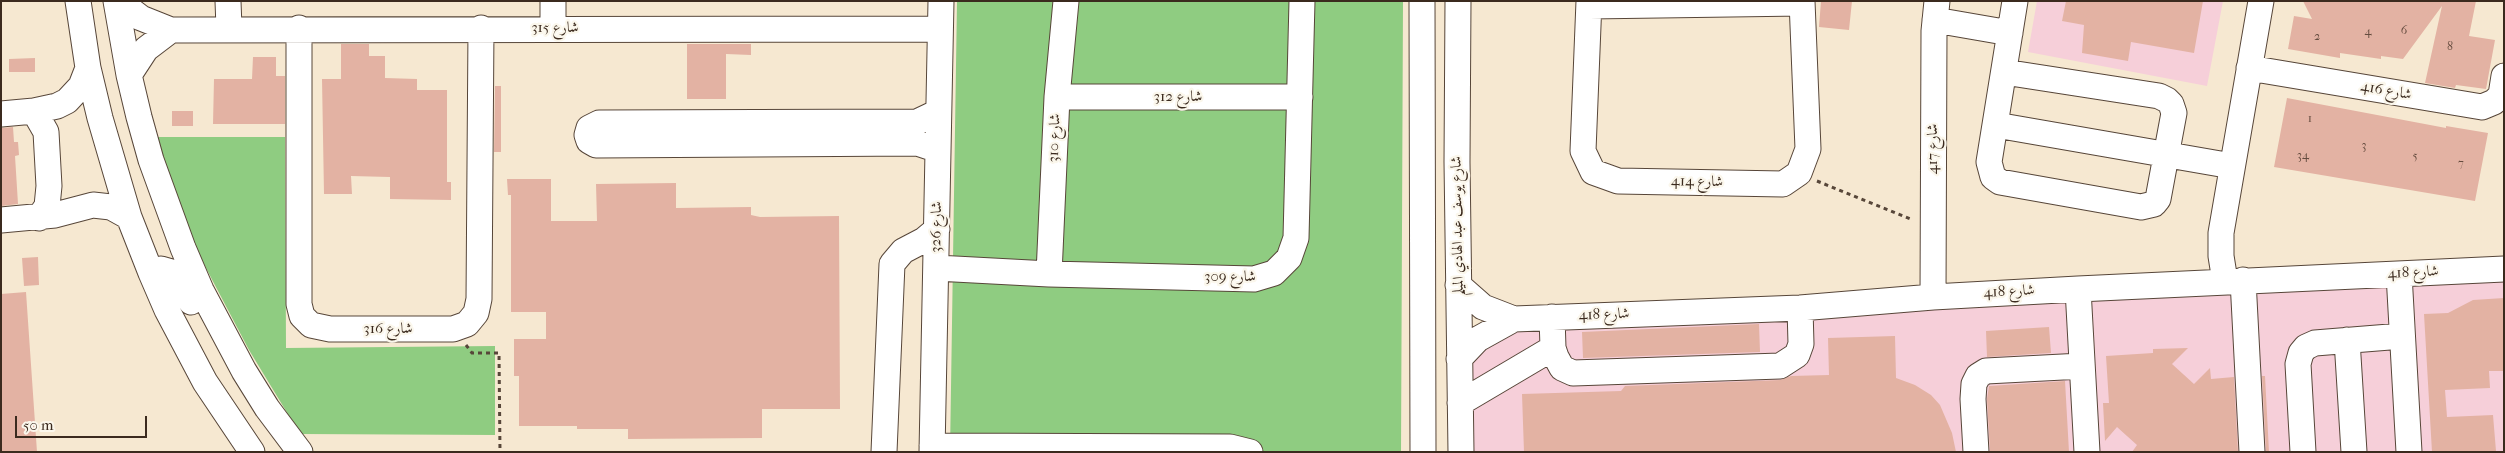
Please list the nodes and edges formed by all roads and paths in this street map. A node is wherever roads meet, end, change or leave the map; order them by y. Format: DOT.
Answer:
graph roads {
  1 [pos="78,1"];
  2 [pos="117,1"];
  3 [pos="228,1"];
  4 [pos="553,1"];
  5 [pos="940,1"];
  6 [pos="1066,1"];
  7 [pos="1302,1"];
  8 [pos="1422,1"];
  9 [pos="1458,1"];
  10 [pos="2015,1"];
  11 [pos="2261,1"];
  12 [pos="1802,2"];
  13 [pos="1589,4"];
  14 [pos="1936,11"];
  15 [pos="229,28"];
  16 [pos="299,28"];
  17 [pos="481,28"];
  18 [pos="553,28"];
  19 [pos="940,29"];
  20 [pos="171,30"];
  21 [pos="2010,33"];
  22 [pos="88,68"];
  23 [pos="2249,68"];
  24 [pos="2004,72"];
  25 [pos="129,75"];
  26 [pos="2504,76"];
  27 [pos="1057,97"];
  28 [pos="1300,97"];
  29 [pos="34,111"];
  30 [pos="938,112"];
  31 [pos="1,114"];
  32 [pos="1996,125"];
  33 [pos="938,150"];
  34 [pos="2167,156"];
  35 [pos="2232,166"];
  36 [pos="1799,173"];
  37 [pos="129,217"];
  38 [pos="40,218"];
  39 [pos="1,220"];
  40 [pos="1933,227"];
  41 [pos="937,228"];
  42 [pos="936,268"];
  43 [pos="2504,269"];
  44 [pos="151,273"];
  45 [pos="1049,274"];
  46 [pos="2399,274"];
  47 [pos="2234,281"];
  48 [pos="1458,285"];
  49 [pos="2078,288"];
  50 [pos="1933,297"];
  51 [pos="1800,308"];
  52 [pos="1552,316"];
  53 [pos="1514,319"];
  54 [pos="453,329"];
  55 [pos="2402,336"];
  56 [pos="2347,340"];
  57 [pos="1553,348"];
  58 [pos="1459,359"];
  59 [pos="2082,366"];
  60 [pos="244,371"];
  61 [pos="1460,403"];
  62 [pos="932,449"];
  63 [pos="252,452"];
  64 [pos="300,452"];
  65 [pos="500,452"];
  66 [pos="884,452"];
  67 [pos="1250,452"];
  68 [pos="1423,452"];
  69 [pos="1460,452"];
  70 [pos="1976,452"];
  71 [pos="2087,452"];
  72 [pos="2252,452"];
  73 [pos="2302,452"];
  74 [pos="2354,452"];
  75 [pos="2409,452"];
  1 -- 22 [label="street"];
  2 -- 20 [label="street, شارع 315"];
  2 -- 25 [label="street"];
  3 -- 15 [label="street"];
  4 -- 18 [label="street"];
  5 -- 19 [label="street, شارع 326"];
  6 -- 27 [label="street, شارع 310"];
  7 -- 28 [label="street, شارع 309"];
  8 -- 68 [label="street"];
  9 -- 48 [label="street, شارع يوسف عبد الهادي الميلم"];
  10 -- 21 [label="street"];
  11 -- 23 [label="street"];
  12 -- 13 [label="street"];
  12 -- 36 [label="street"];
  13 -- 36 [label="street, شارع 414"];
  14 -- 21 [label="street"];
  14 -- 40 [label="street, شارع 417"];
  15 -- 16 [label="street, شارع 315"];
  15 -- 20 [label="street, شارع 315"];
  16 -- 17 [label="street, شارع 315"];
  16 -- 54 [label="street, شارع 316"];
  17 -- 18 [label="street, شارع 315"];
  17 -- 54 [label="street"];
  18 -- 19 [label="street, شارع 315"];
  19 -- 30 [label="street, شارع 326"];
  20 -- 25 [label="street"];
  21 -- 24 [label="street"];
  22 -- 29 [label="street"];
  22 -- 37 [label="street"];
  23 -- 26 [label="street, شارع 416"];
  23 -- 35 [label="street"];
  24 -- 32 [label="street"];
  24 -- 34 [label="street"];
  25 -- 60 [label="street"];
  27 -- 28 [label="street, شارع 312"];
  27 -- 45 [label="street, شارع 310"];
  28 -- 45 [label="street, شارع 309"];
  29 -- 31 [label="street"];
  29 -- 38 [label="street"];
  30 -- 33 [label="street, شارع 326"];
  30 -- 33 [label="street"];
  32 -- 34 [label="street"];
  32 -- 34 [label="street"];
  33 -- 41 [label="street, شارع 326"];
  34 -- 35 [label="street"];
  35 -- 47 [label="street"];
  36 -- 40 [label="path"];
  37 -- 38 [label="street"];
  37 -- 44 [label="street"];
  38 -- 39 [label="street"];
  40 -- 50 [label="street, شارع 417"];
  41 -- 42 [label="street, شارع 326"];
  41 -- 66 [label="street"];
  42 -- 45 [label="street, شارع 309"];
  42 -- 62 [label="street, شارع 326"];
  43 -- 46 [label="street, شارع 418"];
  44 -- 60 [label="street"];
  44 -- 63 [label="street"];
  46 -- 47 [label="street, شارع 418"];
  46 -- 55 [label="street"];
  47 -- 49 [label="street, شارع 418"];
  47 -- 72 [label="street"];
  48 -- 53 [label="street, شارع 418"];
  48 -- 58 [label="street, شارع يوسف عبد الهادي الميلم"];
  49 -- 50 [label="street, شارع 418"];
  49 -- 59 [label="street"];
  50 -- 51 [label="street, شارع 418"];
  51 -- 52 [label="street, شارع 418"];
  51 -- 57 [label="street"];
  52 -- 53 [label="street, شارع 418"];
  52 -- 57 [label="street"];
  53 -- 58 [label="street, شارع 418"];
  54 -- 65 [label="path"];
  55 -- 56 [label="street"];
  55 -- 75 [label="street"];
  56 -- 73 [label="street"];
  56 -- 74 [label="street"];
  57 -- 61 [label="street"];
  58 -- 61 [label="street, شارع يوسف عبد الهادي الميلم"];
  59 -- 70 [label="street"];
  59 -- 71 [label="street"];
  60 -- 64 [label="street"];
  61 -- 69 [label="street, شارع يوسف عبد الهادي الميلم"];
  62 -- 67 [label="street"];
}
